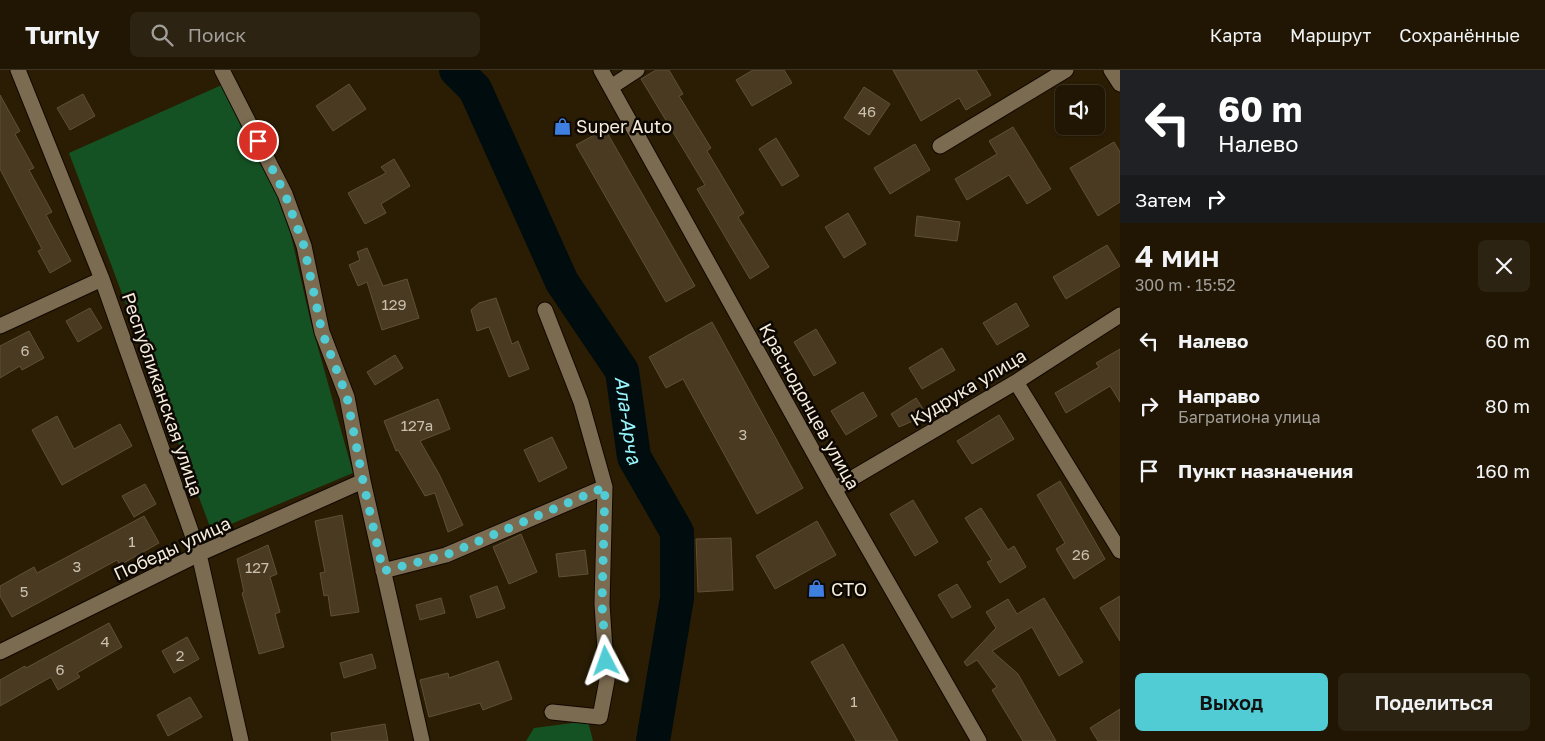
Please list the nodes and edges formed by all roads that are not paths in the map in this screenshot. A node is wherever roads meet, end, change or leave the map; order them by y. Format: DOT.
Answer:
graph roads {
  1 [pos="18,70"];
  2 [pos="222,70"];
  3 [pos="601,70"];
  4 [pos="637,70"];
  5 [pos="1066,70"];
  6 [pos="611,87"];
  7 [pos="940,146"];
  8 [pos="102,279"];
  9 [pos="545,310"];
  10 [pos="1120,316"];
  11 [pos="0,326"];
  12 [pos="1016,382"];
  13 [pos="363,481"];
  14 [pos="605,487"];
  15 [pos="834,489"];
  16 [pos="1120,552"];
  17 [pos="199,554"];
  18 [pos="383,571"];
  19 [pos="1,647"];
  20 [pos="552,712"];
  21 [pos="241,741"];
  22 [pos="422,741"];
  23 [pos="979,741"];
  1 -- 8 [label="street, Республиканская улица"];
  2 -- 13 [label="street"];
  3 -- 6 [label="street, Краснодонцев улица"];
  4 -- 6 [label="street"];
  5 -- 7 [label="street"];
  6 -- 15 [label="street, Краснодонцев улица"];
  8 -- 11 [label="street"];
  8 -- 17 [label="street, Республиканская улица"];
  9 -- 14 [label="street"];
  10 -- 12 [label="street, Кудрука улица"];
  12 -- 15 [label="street, Кудрука улица"];
  12 -- 16 [label="street"];
  13 -- 17 [label="street, Победы улица"];
  13 -- 18 [label="street"];
  14 -- 18 [label="street"];
  14 -- 20 [label="street"];
  15 -- 23 [label="street, Краснодонцев улица"];
  17 -- 19 [label="street, Победы улица"];
  17 -- 21 [label="street, Республиканская улица"];
  18 -- 22 [label="street"];
}
